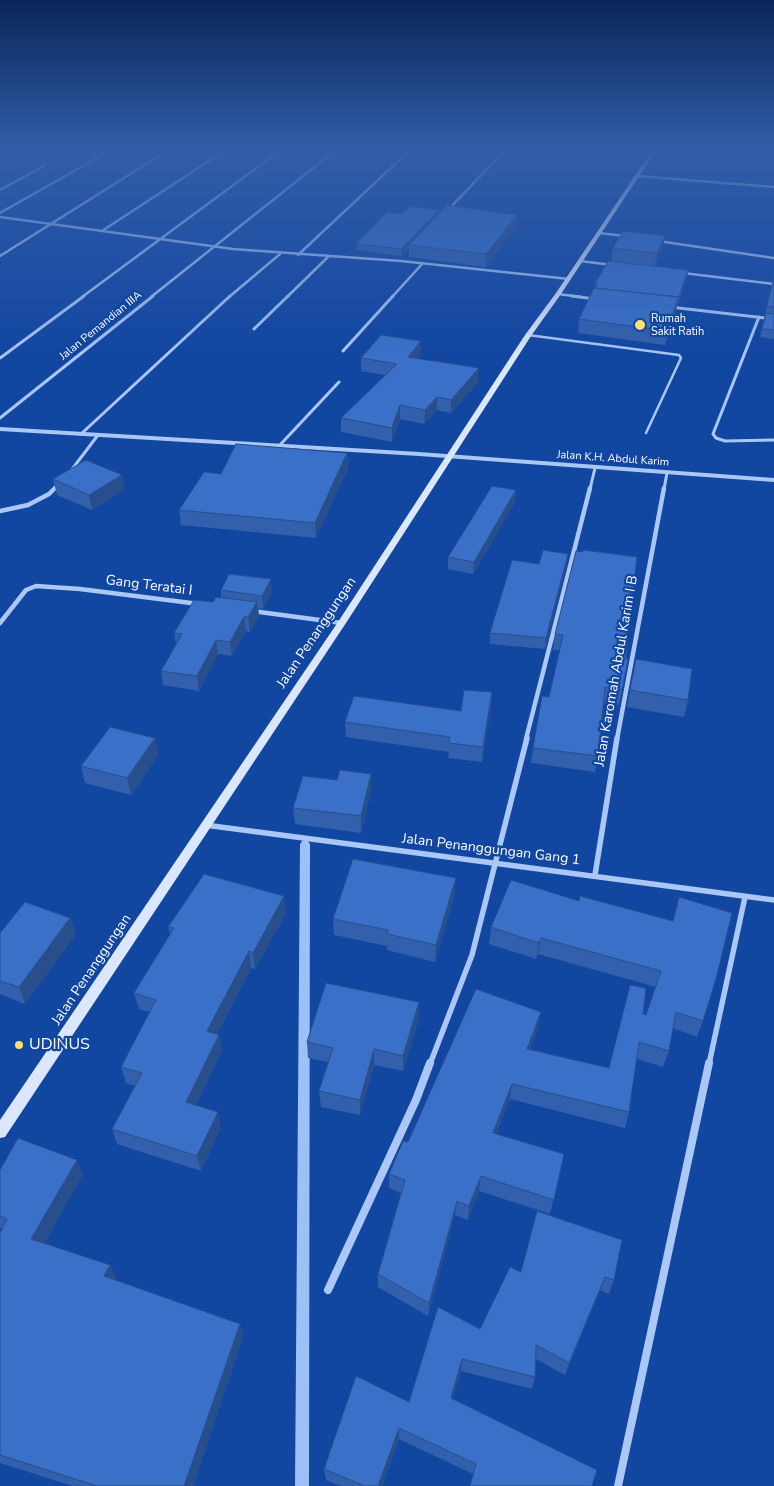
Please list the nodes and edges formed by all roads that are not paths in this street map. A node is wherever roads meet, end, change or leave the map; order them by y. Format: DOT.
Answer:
graph roads {
  1 [pos="2,218"];
  2 [pos="61,218"];
  3 [pos="122,218"];
  4 [pos="187,218"];
  5 [pos="250,218"];
  6 [pos="337,218"];
  7 [pos="609,218"];
  8 [pos="50,225"];
  9 [pos="101,232"];
  10 [pos="599,233"];
  11 [pos="629,237"];
  12 [pos="157,240"];
  13 [pos="648,240"];
  14 [pos="214,247"];
  15 [pos="280,254"];
  16 [pos="407,254"];
  17 [pos="298,255"];
  18 [pos="0,256"];
  19 [pos="330,256"];
  20 [pos="774,258"];
  21 [pos="401,261"];
  22 [pos="580,261"];
  23 [pos="423,263"];
  24 [pos="619,266"];
  25 [pos="677,273"];
  26 [pos="569,279"];
  27 [pos="774,284"];
  28 [pos="558,294"];
  29 [pos="597,299"];
  30 [pos="664,306"];
  31 [pos="759,317"];
  32 [pos="774,319"];
  33 [pos="254,328"];
  34 [pos="528,335"];
  35 [pos="343,351"];
  36 [pos="0,358"];
  37 [pos="339,382"];
  38 [pos="0,418"];
  39 [pos="0,430"];
  40 [pos="646,433"];
  41 [pos="82,434"];
  42 [pos="98,435"];
  43 [pos="774,440"];
  44 [pos="278,446"];
  45 [pos="452,456"];
  46 [pos="595,468"];
  47 [pos="666,472"];
  48 [pos="774,480"];
  49 [pos="0,511"];
  50 [pos="209,605"];
  51 [pos="248,610"];
  52 [pos="0,623"];
  53 [pos="342,623"];
  54 [pos="205,825"];
  55 [pos="496,864"];
  56 [pos="595,875"];
  57 [pos="745,896"];
  58 [pos="774,900"];
  59 [pos="0,1132"];
  60 [pos="328,1290"];
  61 [pos="618,1486"];
  1 -- 8 [label="street"];
  2 -- 8 [label="street"];
  3 -- 9 [label="street"];
  4 -- 12 [label="street"];
  5 -- 14 [label="street, Jalan Pemandian IIIA"];
  6 -- 17 [label="street"];
  7 -- 10 [label="main road, Jalan Penanggungan"];
  8 -- 9 [label="street"];
  8 -- 18 [label="street"];
  9 -- 12 [label="street"];
  10 -- 11 [label="street"];
  10 -- 22 [label="main road, Jalan Penanggungan"];
  12 -- 14 [label="street"];
  12 -- 36 [label="street"];
  13 -- 20 [label="street"];
  14 -- 15 [label="street"];
  14 -- 38 [label="street, Jalan Pemandian IIIA"];
  15 -- 17 [label="street"];
  15 -- 41 [label="street"];
  16 -- 21 [label="street"];
  17 -- 19 [label="street"];
  19 -- 21 [label="street"];
  19 -- 33 [label="street"];
  21 -- 23 [label="street"];
  22 -- 24 [label="street"];
  22 -- 26 [label="main road, Jalan Penanggungan"];
  23 -- 26 [label="street"];
  23 -- 35 [label="street"];
  25 -- 27 [label="street"];
  26 -- 28 [label="main road, Jalan Penanggungan"];
  28 -- 29 [label="street"];
  28 -- 34 [label="main road, Jalan Penanggungan"];
  30 -- 31 [label="street"];
  31 -- 32 [label="street"];
  31 -- 43 [label="street"];
  34 -- 40 [label="lane"];
  34 -- 45 [label="main road, Jalan Penanggungan"];
  37 -- 44 [label="street"];
  39 -- 41 [label="street, Jalan K.H. Abdul Karim"];
  41 -- 42 [label="street, Jalan K.H. Abdul Karim"];
  42 -- 44 [label="street, Jalan K.H. Abdul Karim"];
  42 -- 49 [label="street"];
  44 -- 45 [label="street, Jalan K.H. Abdul Karim"];
  45 -- 46 [label="street, Jalan K.H. Abdul Karim"];
  45 -- 53 [label="main road, Jalan Penanggungan"];
  46 -- 47 [label="street, Jalan K.H. Abdul Karim"];
  46 -- 55 [label="street"];
  47 -- 48 [label="street, Jalan K.H. Abdul Karim"];
  47 -- 56 [label="street, Jalan Karomah Abdul Karim I B"];
  50 -- 52 [label="street, Gang Teratai I"];
  51 -- 53 [label="street"];
  53 -- 54 [label="main road, Jalan Penanggungan"];
  54 -- 55 [label="street, Jalan Penanggungan Gang 1"];
  54 -- 59 [label="main road, Jalan Penanggungan"];
  55 -- 56 [label="street, Jalan Penanggungan Gang 1"];
  55 -- 60 [label="street"];
  56 -- 57 [label="street, Jalan Penanggungan Gang 1"];
  57 -- 58 [label="street, Jalan Penanggungan Gang 1"];
  57 -- 61 [label="street"];
}
